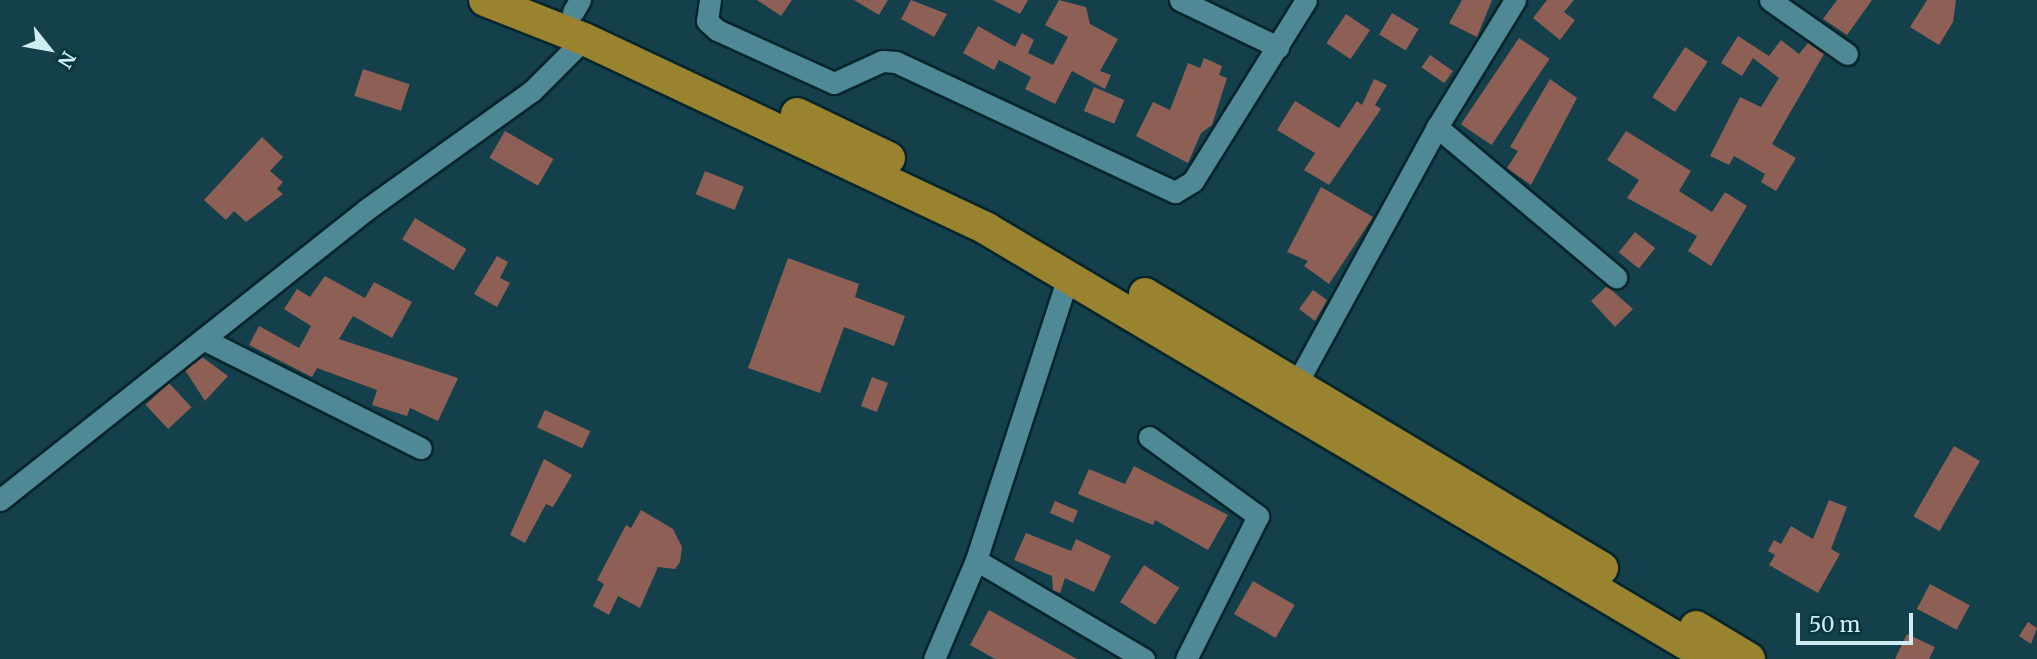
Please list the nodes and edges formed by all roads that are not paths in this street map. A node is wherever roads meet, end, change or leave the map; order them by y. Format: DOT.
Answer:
graph roads {
  1 [pos="485,0"];
  2 [pos="543,0"];
  3 [pos="710,0"];
  4 [pos="1180,0"];
  5 [pos="1306,0"];
  6 [pos="1515,0"];
  7 [pos="1770,0"];
  8 [pos="579,17"];
  9 [pos="1278,47"];
  10 [pos="1847,54"];
  11 [pos="1437,127"];
  12 [pos="1069,274"];
  13 [pos="1616,277"];
  14 [pos="207,341"];
  15 [pos="1298,381"];
  16 [pos="1149,437"];
  17 [pos="421,448"];
  18 [pos="0,500"];
  19 [pos="976,560"];
  20 [pos="934,659"];
  21 [pos="1144,659"];
  22 [pos="1186,659"];
  23 [pos="1712,659"];
  24 [pos="1749,659"];
  1 -- 8 [label="highway"];
  2 -- 8 [label="highway"];
  3 -- 9 [label="street"];
  4 -- 9 [label="street"];
  5 -- 9 [label="street"];
  6 -- 11 [label="street"];
  7 -- 10 [label="street"];
  8 -- 12 [label="highway"];
  8 -- 14 [label="street"];
  8 -- 15 [label="highway"];
  11 -- 13 [label="street"];
  11 -- 15 [label="street"];
  12 -- 19 [label="street"];
  12 -- 23 [label="highway"];
  14 -- 17 [label="street"];
  14 -- 18 [label="street"];
  15 -- 24 [label="highway"];
  16 -- 22 [label="street"];
  19 -- 20 [label="street"];
  19 -- 21 [label="street"];
}
